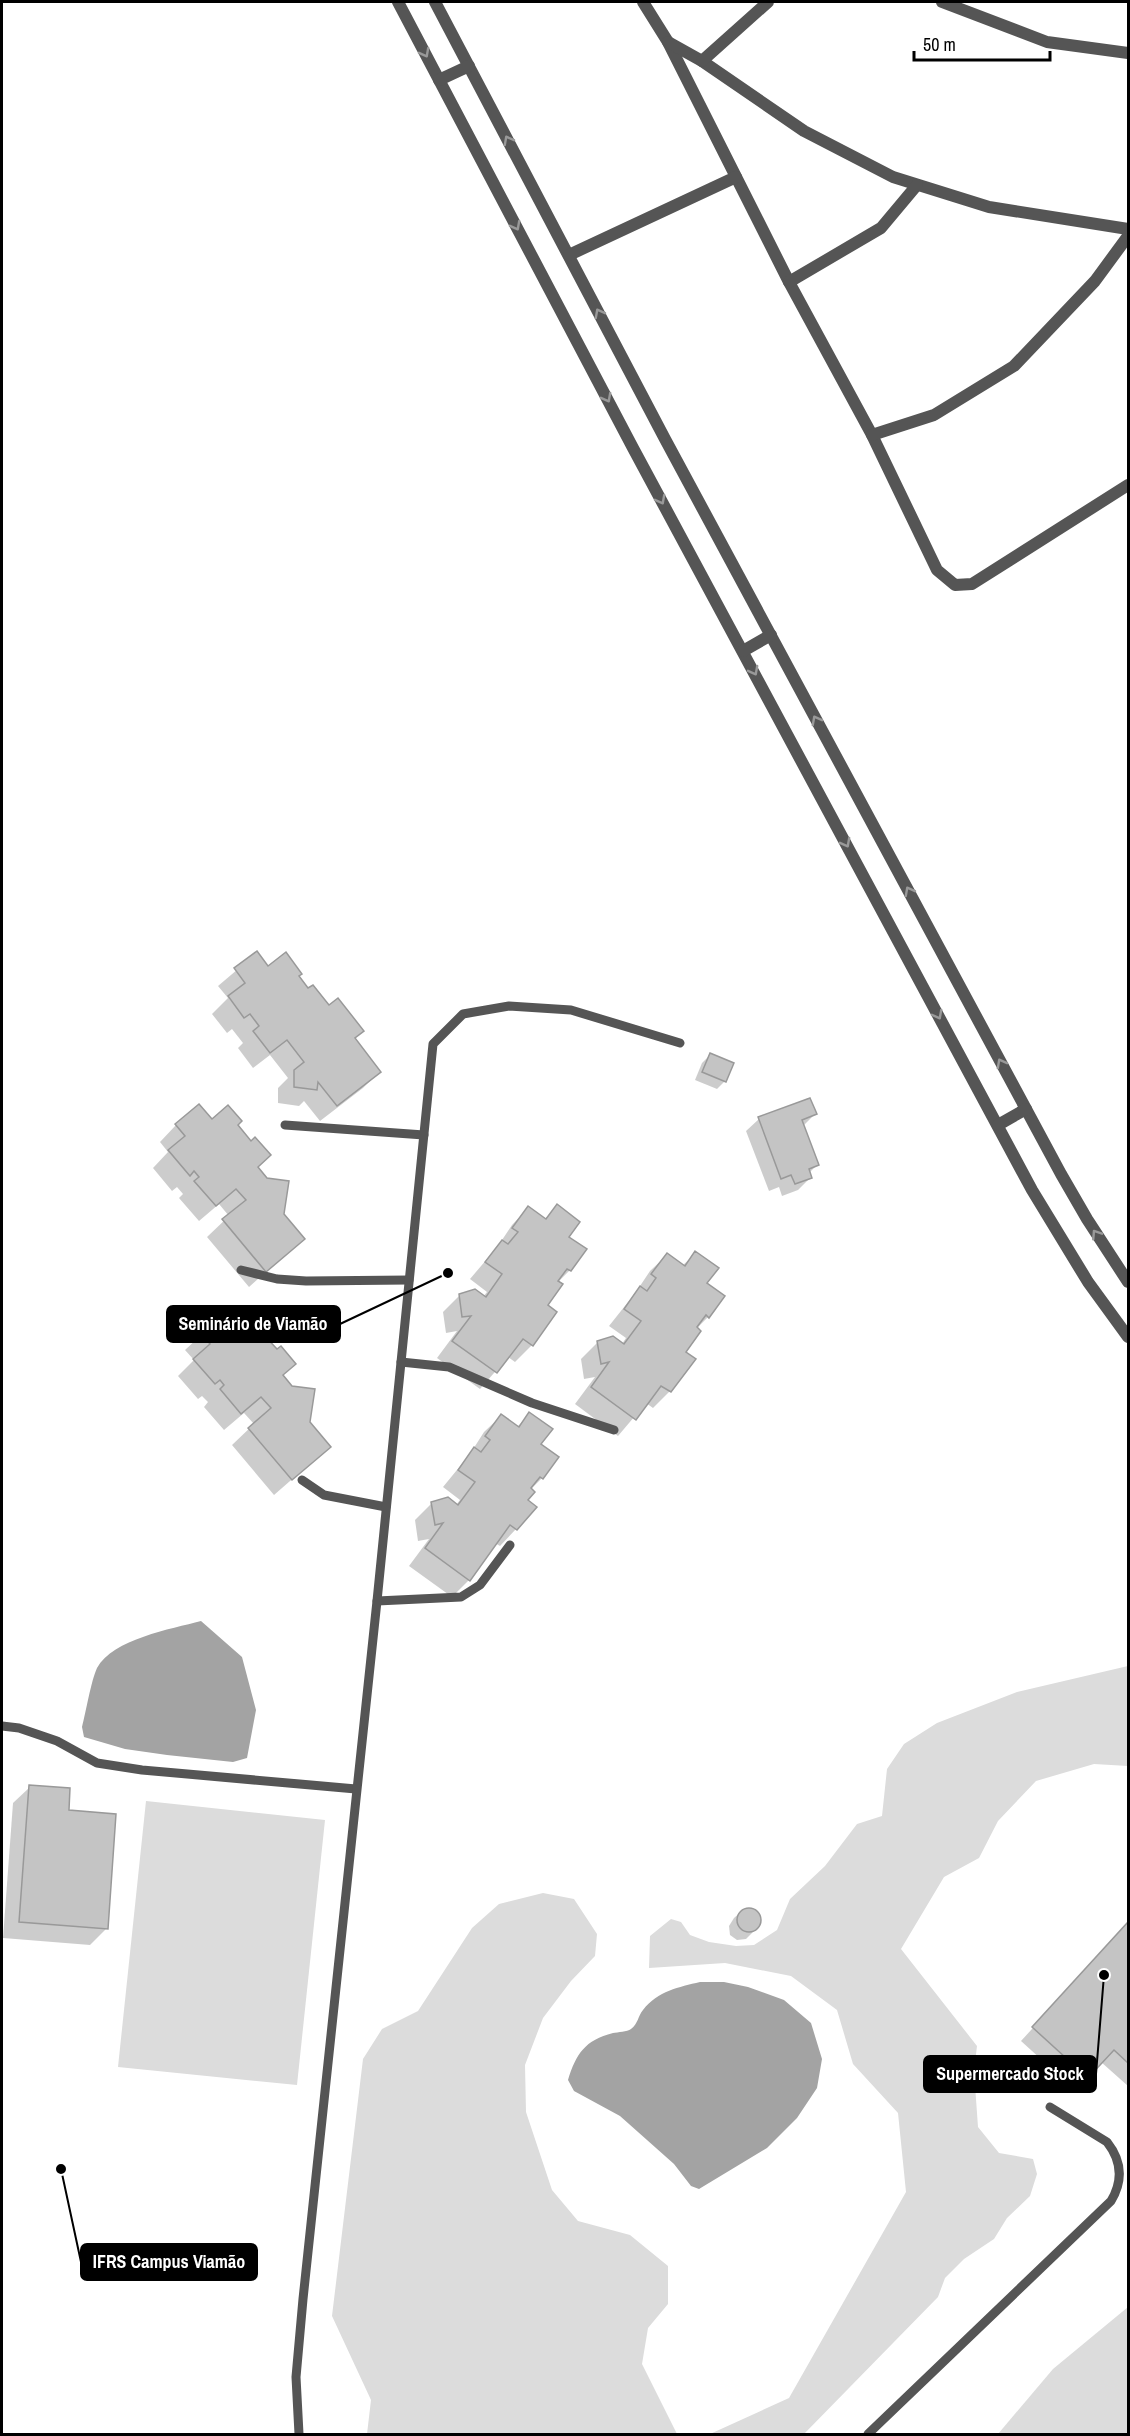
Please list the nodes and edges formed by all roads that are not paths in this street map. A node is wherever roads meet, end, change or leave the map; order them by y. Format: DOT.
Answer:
graph roads {
  1 [pos="398,2"];
  2 [pos="435,2"];
  3 [pos="643,2"];
  4 [pos="768,2"];
  5 [pos="942,2"];
  6 [pos="668,42"];
  7 [pos="1128,53"];
  8 [pos="702,61"];
  9 [pos="469,66"];
  10 [pos="439,80"];
  11 [pos="736,177"];
  12 [pos="917,185"];
  13 [pos="1128,229"];
  14 [pos="1128,236"];
  15 [pos="569,255"];
  16 [pos="789,282"];
  17 [pos="872,435"];
  18 [pos="1128,485"];
  19 [pos="771,635"];
  20 [pos="742,651"];
  21 [pos="680,1043"];
  22 [pos="1026,1109"];
  23 [pos="285,1125"];
  24 [pos="998,1125"];
  25 [pos="424,1135"];
  26 [pos="241,1270"];
  27 [pos="409,1280"];
  28 [pos="1128,1282"];
  29 [pos="1128,1337"];
  30 [pos="401,1362"];
  31 [pos="614,1430"];
  32 [pos="302,1480"];
  33 [pos="386,1507"];
  34 [pos="510,1545"];
  35 [pos="377,1601"];
  36 [pos="2,1726"];
  37 [pos="356,1789"];
  38 [pos="1050,2107"];
  39 [pos="298,2434"];
  40 [pos="868,2434"];
  1 -- 10 [label="street, one-way"];
  2 -- 9 [label="street"];
  3 -- 6 [label="street"];
  4 -- 8 [label="street"];
  5 -- 7 [label="street"];
  6 -- 8 [label="street"];
  6 -- 11 [label="street"];
  8 -- 12 [label="street"];
  9 -- 10 [label="street"];
  15 -- 9 [label="street, one-way"];
  10 -- 20 [label="street, one-way"];
  11 -- 15 [label="street"];
  11 -- 16 [label="street"];
  12 -- 13 [label="street"];
  12 -- 16 [label="street"];
  14 -- 17 [label="street"];
  19 -- 15 [label="street, one-way"];
  16 -- 17 [label="street"];
  17 -- 18 [label="street"];
  19 -- 20 [label="street"];
  22 -- 19 [label="street, one-way"];
  20 -- 24 [label="street, one-way"];
  21 -- 25 [label="lane"];
  22 -- 24 [label="street"];
  28 -- 22 [label="street, one-way"];
  23 -- 25 [label="lane"];
  24 -- 29 [label="street"];
  25 -- 27 [label="lane"];
  26 -- 27 [label="lane"];
  27 -- 30 [label="lane"];
  30 -- 31 [label="lane"];
  30 -- 33 [label="lane"];
  32 -- 33 [label="lane"];
  33 -- 35 [label="lane"];
  34 -- 35 [label="lane"];
  35 -- 37 [label="lane"];
  36 -- 37 [label="lane"];
  37 -- 39 [label="lane"];
  38 -- 40 [label="lane"];
}
